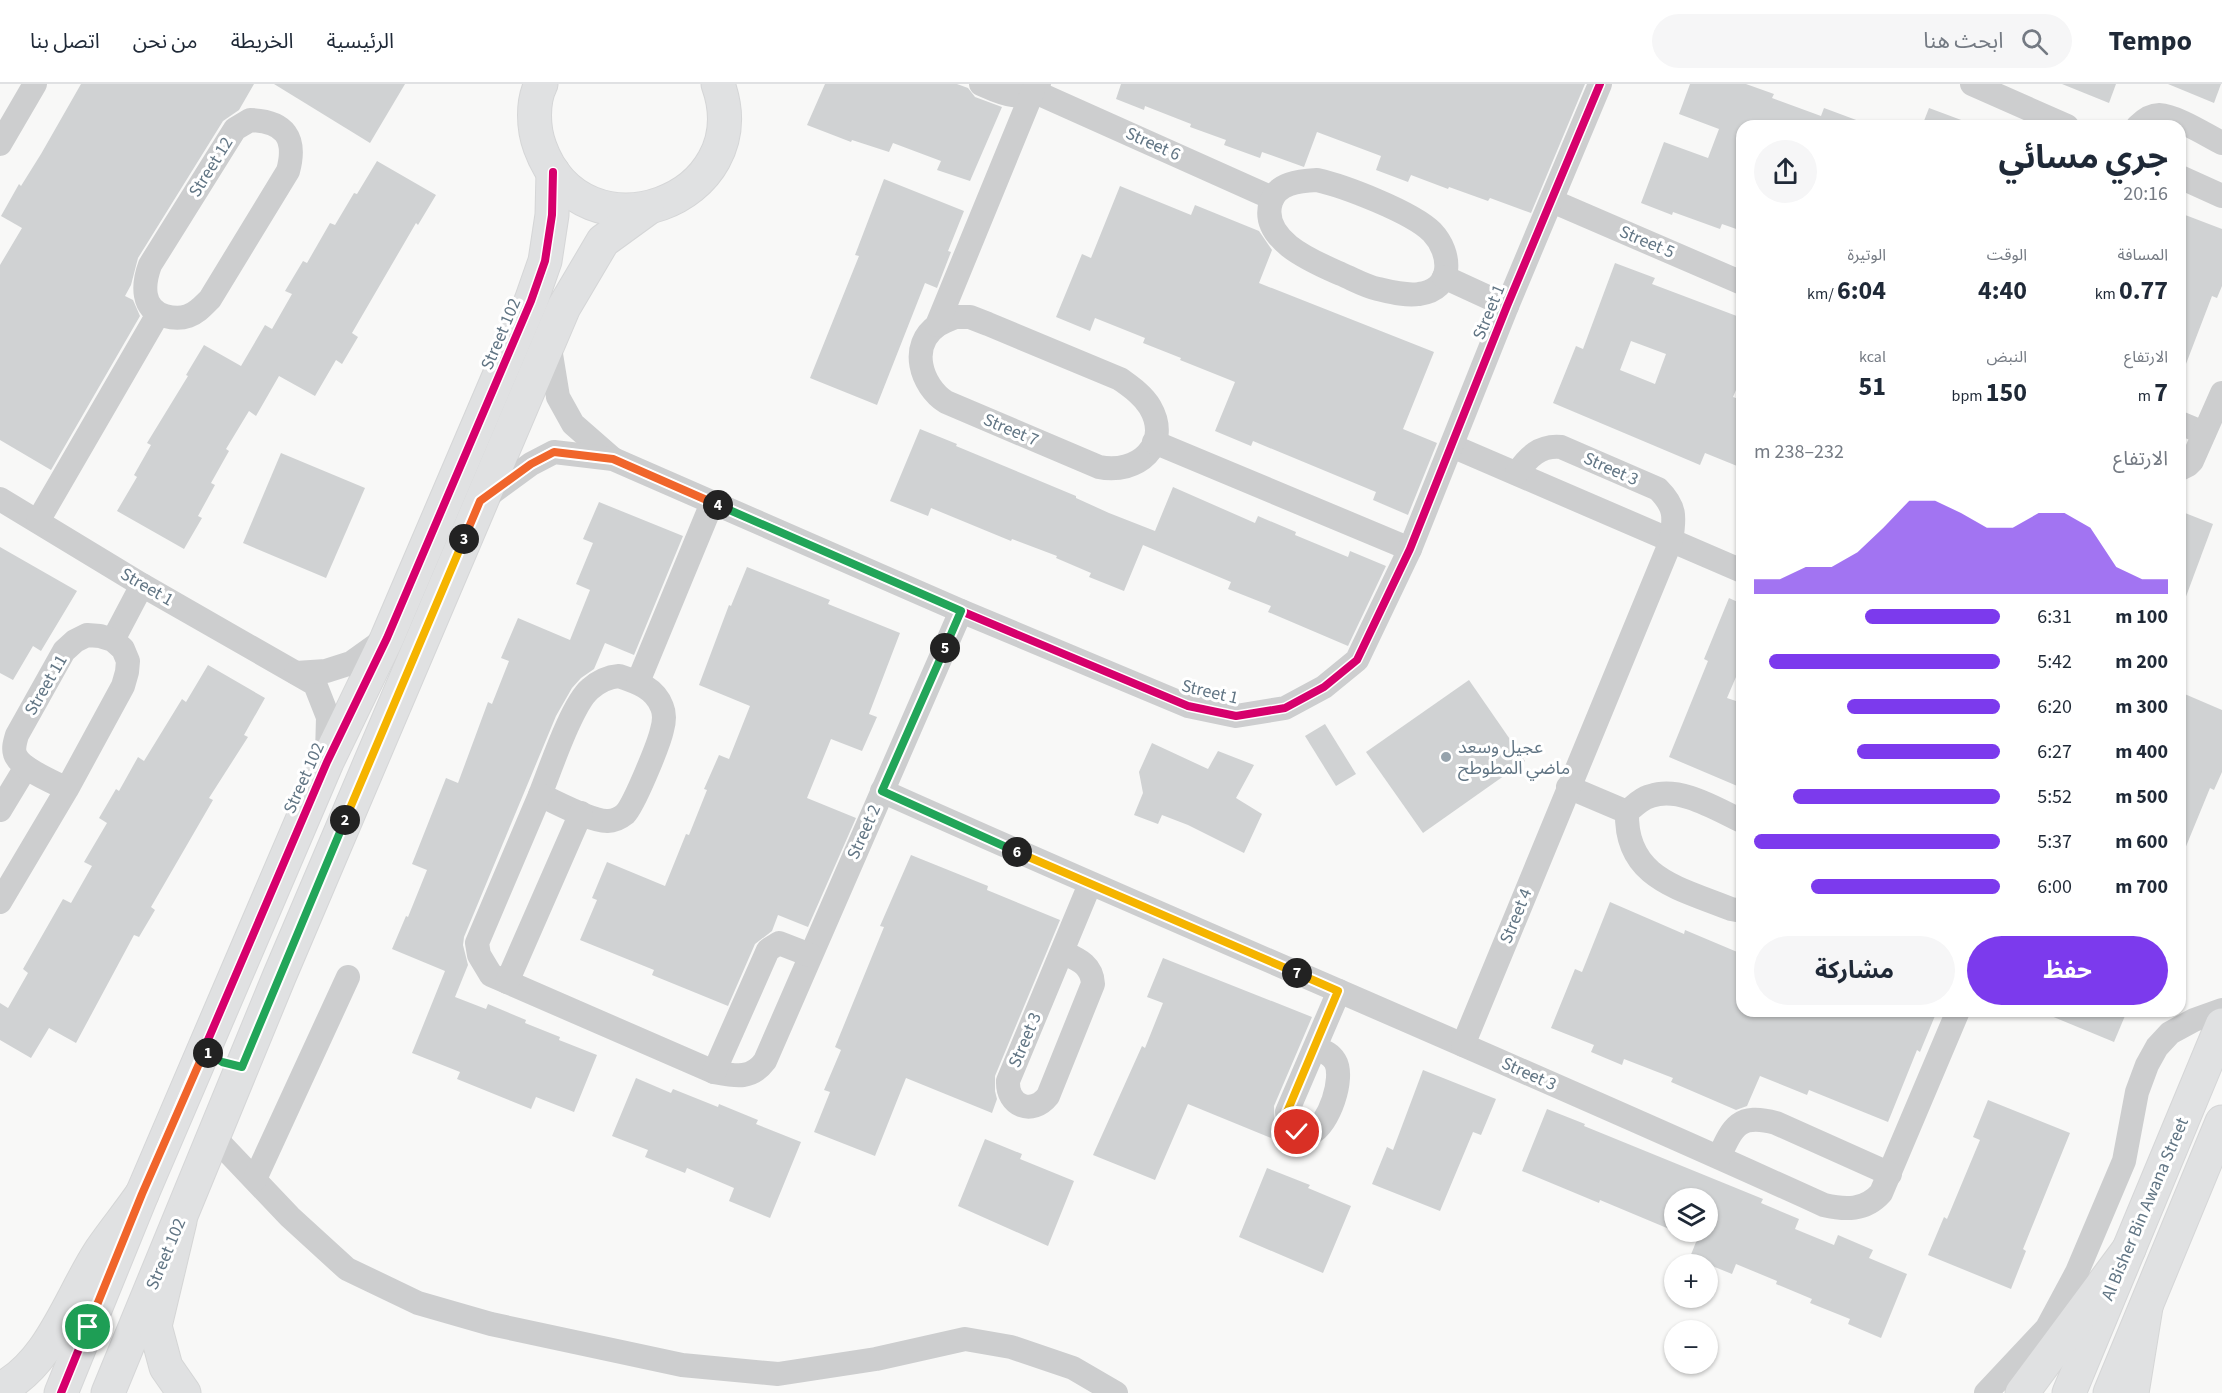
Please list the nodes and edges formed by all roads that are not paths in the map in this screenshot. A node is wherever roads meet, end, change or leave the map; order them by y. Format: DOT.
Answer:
graph roads {
  1 [pos="35,84"];
  2 [pos="518,84"];
  3 [pos="541,84"];
  4 [pos="718,84"];
  5 [pos="981,84"];
  6 [pos="1600,84"];
  7 [pos="1972,84"];
  8 [pos="1036,87"];
  9 [pos="2053,120"];
  10 [pos="2146,120"];
  11 [pos="2174,120"];
  12 [pos="2186,126"];
  13 [pos="538,141"];
  14 [pos="2222,143"];
  15 [pos="0,144"];
  16 [pos="553,172"];
  17 [pos="2186,180"];
  18 [pos="2222,196"];
  19 [pos="1272,198"];
  20 [pos="1552,201"];
  21 [pos="647,209"];
  22 [pos="1444,277"];
  23 [pos="1736,280"];
  24 [pos="1507,306"];
  25 [pos="158,314"];
  26 [pos="937,325"];
  27 [pos="549,342"];
  28 [pos="2222,393"];
  29 [pos="2186,426"];
  30 [pos="2204,433"];
  31 [pos="1154,442"];
  32 [pos="1452,446"];
  33 [pos="613,459"];
  34 [pos="2186,466"];
  35 [pos="1517,473"];
  36 [pos="0,499"];
  37 [pos="480,501"];
  38 [pos="712,502"];
  39 [pos="38,521"];
  40 [pos="1671,541"];
  41 [pos="1410,549"];
  42 [pos="1736,568"];
  43 [pos="142,585"];
  44 [pos="961,611"];
  45 [pos="387,638"];
  46 [pos="113,640"];
  47 [pos="296,673"];
  48 [pos="638,682"];
  49 [pos="327,762"];
  50 [pos="26,767"];
  51 [pos="1568,787"];
  52 [pos="67,789"];
  53 [pos="882,791"];
  54 [pos="540,795"];
  55 [pos="0,810"];
  56 [pos="1627,812"];
  57 [pos="581,813"];
  58 [pos="1736,818"];
  59 [pos="1090,884"];
  60 [pos="0,902"];
  61 [pos="1736,910"];
  62 [pos="1062,952"];
  63 [pos="810,955"];
  64 [pos="348,977"];
  65 [pos="507,982"];
  66 [pos="1338,991"];
  67 [pos="2222,1010"];
  68 [pos="1955,1017"];
  69 [pos="2222,1026"];
  70 [pos="1463,1045"];
  71 [pos="1316,1048"];
  72 [pos="205,1050"];
  73 [pos="242,1067"];
  74 [pos="714,1072"];
  75 [pos="2222,1122"];
  76 [pos="214,1137"];
  77 [pos="1719,1157"];
  78 [pos="1890,1174"];
  79 [pos="255,1179"];
  80 [pos="142,1194"];
  81 [pos="180,1221"];
  82 [pos="2129,1249"];
  83 [pos="2146,1307"];
  84 [pos="0,1389"];
  85 [pos="61,1393"];
  86 [pos="108,1393"];
  87 [pos="184,1393"];
  88 [pos="1116,1393"];
  89 [pos="1986,1393"];
  90 [pos="2022,1393"];
  91 [pos="2068,1393"];
  92 [pos="2110,1393"];
  93 [pos="2132,1393"];
  1 -- 15 [label="street"];
  2 -- 13 [label="main road"];
  3 -- 13 [label="main road"];
  4 -- 21 [label="main road"];
  5 -- 8 [label="street"];
  6 -- 20 [label="street, Street 1"];
  7 -- 9 [label="street"];
  8 -- 19 [label="street, Street 6"];
  8 -- 26 [label="street, Street 7"];
  10 -- 11 [label="street"];
  12 -- 14 [label="street"];
  13 -- 16 [label="main road"];
  16 -- 21 [label="main road"];
  16 -- 45 [label="main road, Street 102"];
  17 -- 18 [label="street"];
  19 -- 22 [label="street"];
  19 -- 22 [label="street"];
  20 -- 23 [label="street, Street 5"];
  20 -- 24 [label="street, Street 1"];
  21 -- 27 [label="main road, Street 102"];
  22 -- 24 [label="street"];
  24 -- 32 [label="street, Street 1"];
  25 -- 25 [label="street, Street 12"];
  25 -- 39 [label="street"];
  26 -- 31 [label="street"];
  26 -- 31 [label="street, Street 7"];
  27 -- 33 [label="street, Street 1"];
  27 -- 37 [label="main road, Street 102"];
  28 -- 30 [label="street"];
  29 -- 30 [label="street"];
  30 -- 34 [label="street"];
  31 -- 41 [label="street"];
  32 -- 35 [label="street"];
  32 -- 41 [label="street, Street 1"];
  33 -- 37 [label="street, Street 1"];
  33 -- 38 [label="street, Street 1"];
  35 -- 40 [label="street"];
  35 -- 40 [label="street, Street 3"];
  36 -- 39 [label="street, Street 1"];
  37 -- 73 [label="main road, Street 102"];
  38 -- 44 [label="street, Street 1"];
  38 -- 48 [label="street"];
  39 -- 43 [label="street, Street 1"];
  40 -- 42 [label="street"];
  40 -- 51 [label="street, Street 4"];
  41 -- 44 [label="street, Street 1"];
  43 -- 46 [label="street"];
  43 -- 47 [label="street, Street 1"];
  44 -- 53 [label="street, Street 2"];
  45 -- 47 [label="street"];
  45 -- 49 [label="main road, Street 102"];
  46 -- 50 [label="street, Street 11"];
  46 -- 52 [label="street"];
  47 -- 49 [label="street, Street 1"];
  48 -- 54 [label="street, Street 2"];
  48 -- 57 [label="street"];
  49 -- 72 [label="main road, Street 102"];
  50 -- 52 [label="street"];
  50 -- 55 [label="street"];
  51 -- 56 [label="street"];
  51 -- 70 [label="street, Street 4"];
  52 -- 60 [label="street"];
  53 -- 59 [label="street, Street 3"];
  53 -- 63 [label="street, Street 2"];
  54 -- 57 [label="street"];
  54 -- 65 [label="street, Street 2"];
  56 -- 58 [label="street"];
  56 -- 61 [label="street"];
  57 -- 65 [label="street"];
  59 -- 62 [label="street, Street 3"];
  59 -- 66 [label="street, Street 3"];
  62 -- 62 [label="street, Street 3"];
  63 -- 74 [label="street, Street 2"];
  63 -- 74 [label="street"];
  64 -- 79 [label="street"];
  65 -- 74 [label="street, Street 2"];
  66 -- 70 [label="street, Street 3"];
  66 -- 71 [label="street"];
  67 -- 89 [label="street"];
  68 -- 78 [label="street, Street 3"];
  69 -- 82 [label="main road, Al Bisher Bin Awana Street"];
  70 -- 77 [label="street, Street 3"];
  72 -- 73 [label="main road"];
  72 -- 80 [label="main road, Street 102"];
  73 -- 76 [label="main road, Street 102"];
  75 -- 83 [label="main road, Al Bisher Bin Awana Street"];
  76 -- 79 [label="street"];
  76 -- 81 [label="main road, Street 102"];
  77 -- 78 [label="street, Street 3"];
  77 -- 78 [label="street"];
  79 -- 88 [label="street"];
  80 -- 84 [label="main road"];
  80 -- 85 [label="main road, Street 102"];
  81 -- 86 [label="main road, Street 102"];
  81 -- 87 [label="main road"];
  82 -- 90 [label="main road"];
  82 -- 91 [label="main road, Al Bisher Bin Awana Street"];
  83 -- 92 [label="main road, Al Bisher Bin Awana Street"];
  83 -- 93 [label="main road"];
}
